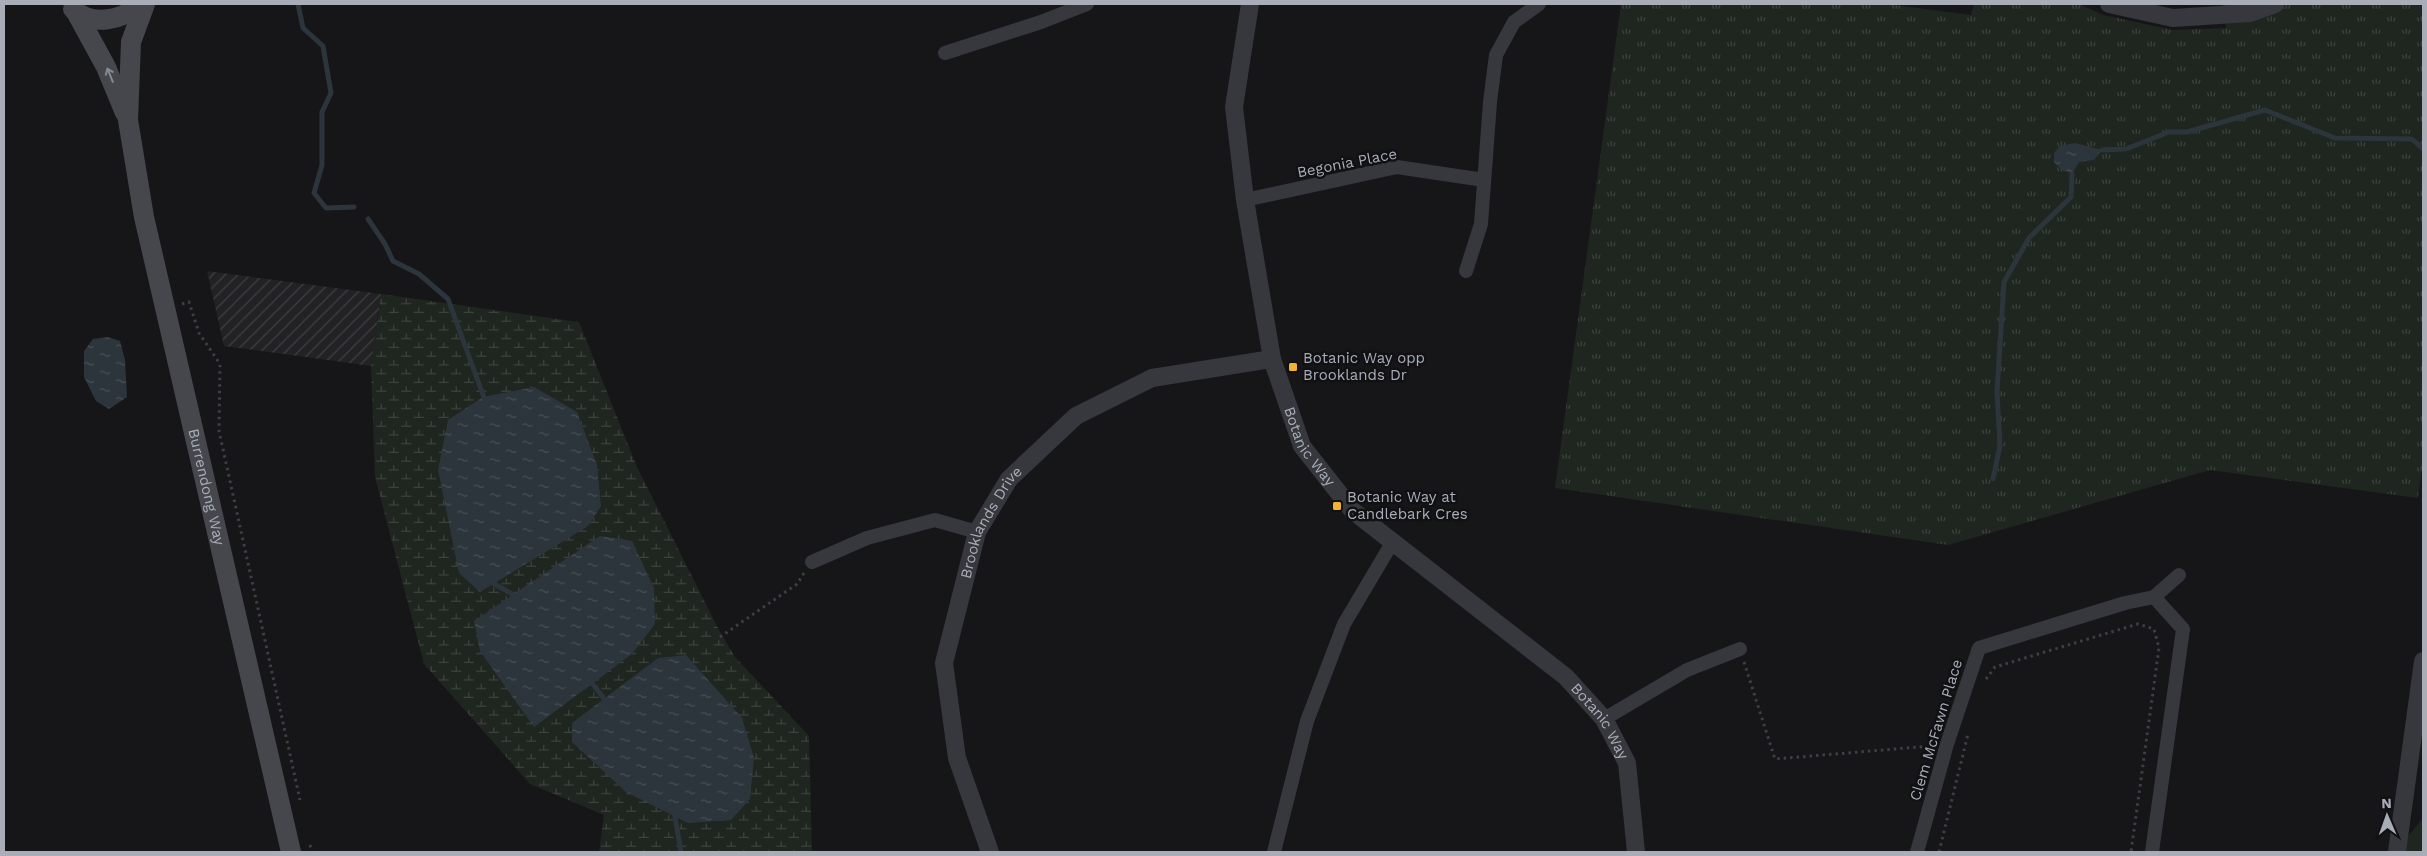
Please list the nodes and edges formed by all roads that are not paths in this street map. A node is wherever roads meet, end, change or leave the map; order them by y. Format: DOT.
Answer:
graph roads {
  1 [pos="141,4"];
  2 [pos="145,4"];
  3 [pos="1087,4"];
  4 [pos="1250,4"];
  5 [pos="1539,4"];
  6 [pos="2109,4"];
  7 [pos="2275,4"];
  8 [pos="72,8"];
  9 [pos="945,53"];
  10 [pos="128,120"];
  11 [pos="1484,180"];
  12 [pos="1245,200"];
  13 [pos="1466,271"];
  14 [pos="1272,359"];
  15 [pos="977,532"];
  16 [pos="1392,543"];
  17 [pos="812,562"];
  18 [pos="2179,575"];
  19 [pos="2154,597"];
  20 [pos="1740,649"];
  21 [pos="2423,661"];
  22 [pos="1604,719"];
  23 [pos="291,852"];
  24 [pos="990,852"];
  25 [pos="1274,852"];
  26 [pos="1636,852"];
  27 [pos="1917,852"];
  28 [pos="2152,852"];
  29 [pos="2397,852"];
  1 -- 8 [label="main road"];
  2 -- 10 [label="main road, Burrendong Way"];
  3 -- 9 [label="street"];
  4 -- 12 [label="street, Botanic Way"];
  5 -- 11 [label="street"];
  6 -- 7 [label="street"];
  10 -- 8 [label="main road, Burrendong Way, one-way"];
  10 -- 23 [label="main road, Burrendong Way"];
  11 -- 12 [label="street, Begonia Place"];
  11 -- 13 [label="street"];
  12 -- 14 [label="street, Botanic Way"];
  14 -- 15 [label="street, Brooklands Drive"];
  14 -- 16 [label="street, Botanic Way"];
  15 -- 17 [label="street"];
  15 -- 24 [label="street, Brooklands Drive"];
  16 -- 22 [label="street, Botanic Way"];
  16 -- 25 [label="street"];
  18 -- 19 [label="street"];
  19 -- 27 [label="street, Clem McFawn Place"];
  19 -- 28 [label="street"];
  20 -- 22 [label="street"];
  21 -- 29 [label="street"];
  22 -- 26 [label="street, Botanic Way"];
}
